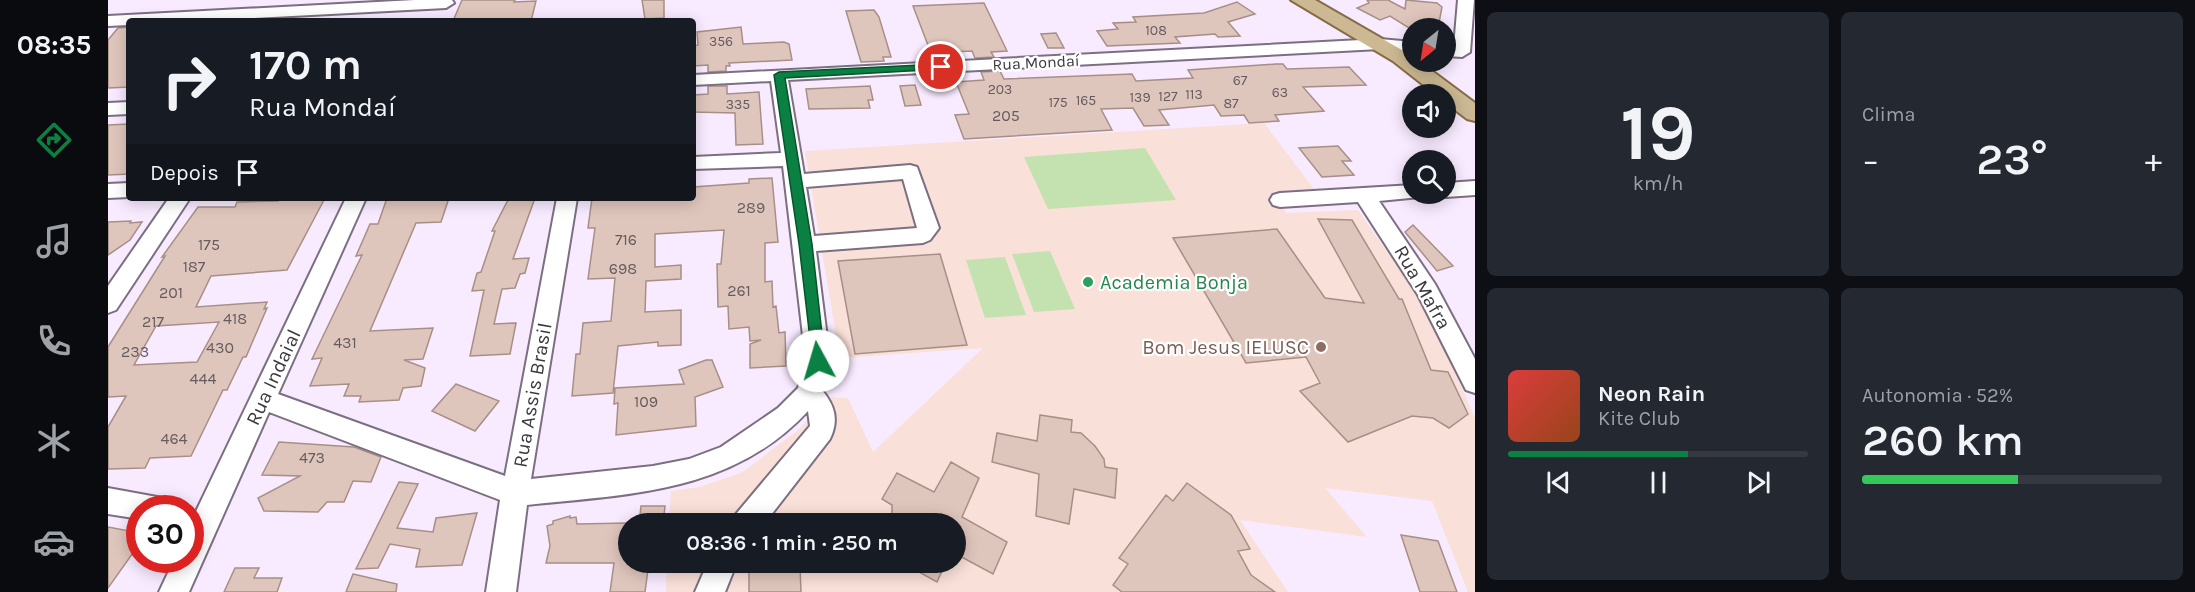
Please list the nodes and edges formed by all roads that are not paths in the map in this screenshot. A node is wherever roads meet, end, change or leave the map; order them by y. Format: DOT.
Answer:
graph roads {
  1 [pos="1301,0"];
  2 [pos="1466,0"];
  3 [pos="447,1"];
  4 [pos="159,18"];
  5 [pos="439,18"];
  6 [pos="126,20"];
  7 [pos="108,21"];
  8 [pos="1380,44"];
  9 [pos="1402,46"];
  10 [pos="1461,52"];
  11 [pos="779,75"];
  12 [pos="696,80"];
  13 [pos="126,108"];
  14 [pos="108,109"];
  15 [pos="1475,114"];
  16 [pos="696,164"];
  17 [pos="794,170"];
  18 [pos="1475,188"];
  19 [pos="1456,189"];
  20 [pos="126,190"];
  21 [pos="108,191"];
  22 [pos="1402,193"];
  23 [pos="1364,195"];
  24 [pos="1280,200"];
  25 [pos="178,201"];
  26 [pos="355,201"];
  27 [pos="566,201"];
  28 [pos="805,244"];
  29 [pos="108,304"];
  30 [pos="1475,383"];
  31 [pos="809,393"];
  32 [pos="263,399"];
  33 [pos="515,493"];
  34 [pos="108,501"];
  35 [pos="126,504"];
  36 [pos="204,507"];
  37 [pos="755,513"];
  38 [pos="183,573"];
  39 [pos="718,573"];
  40 [pos="174,592"];
  41 [pos="501,592"];
  42 [pos="710,592"];
  1 -- 8 [label="main road"];
  2 -- 10 [label="street"];
  3 -- 4 [label="street"];
  3 -- 5 [label="street"];
  6 -- 7 [label="street"];
  8 -- 9 [label="street, Rua Mondaí"];
  8 -- 11 [label="street, Rua Mondaí"];
  8 -- 15 [label="main road"];
  11 -- 12 [label="street, Rua Mondaí"];
  11 -- 17 [label="street"];
  13 -- 14 [label="street"];
  16 -- 17 [label="street"];
  17 -- 28 [label="street"];
  17 -- 28 [label="street"];
  18 -- 19 [label="street"];
  20 -- 21 [label="street"];
  22 -- 23 [label="street"];
  23 -- 24 [label="street"];
  23 -- 30 [label="street, Rua Mafra"];
  25 -- 29 [label="street"];
  26 -- 32 [label="street, Rua Indaial"];
  27 -- 33 [label="street, Rua Assis Brasil"];
  28 -- 31 [label="street"];
  31 -- 33 [label="street"];
  31 -- 37 [label="street"];
  32 -- 33 [label="street"];
  32 -- 36 [label="street, Rua Indaial"];
  33 -- 41 [label="street, Rua Assis Brasil"];
  34 -- 35 [label="street"];
  38 -- 40 [label="street, Rua Indaial"];
  39 -- 42 [label="street"];
}
